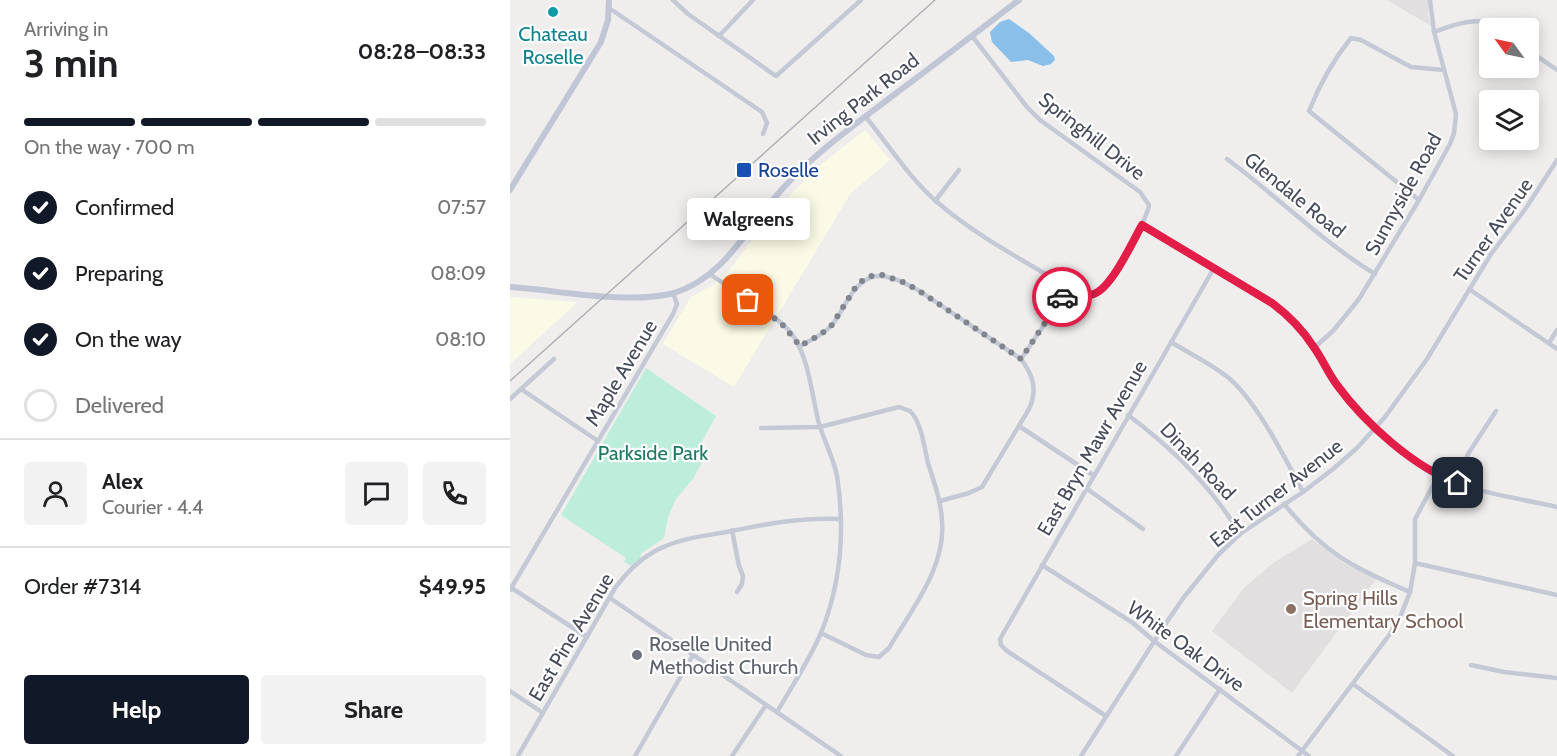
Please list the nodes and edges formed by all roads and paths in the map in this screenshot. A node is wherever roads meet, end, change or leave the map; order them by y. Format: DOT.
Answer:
graph roads {
  1 [pos="609,0"];
  2 [pos="673,0"];
  3 [pos="753,0"];
  4 [pos="861,0"];
  5 [pos="1019,0"];
  6 [pos="1430,0"];
  7 [pos="609,8"];
  8 [pos="1479,20"];
  9 [pos="1434,32"];
  10 [pos="719,36"];
  11 [pos="972,36"];
  12 [pos="1539,58"];
  13 [pos="1444,70"];
  14 [pos="1557,70"];
  15 [pos="865,117"];
  16 [pos="763,134"];
  17 [pos="1227,159"];
  18 [pos="1557,160"];
  19 [pos="959,170"];
  20 [pos="510,190"];
  21 [pos="1419,200"];
  22 [pos="935,201"];
  23 [pos="1142,225"];
  24 [pos="1214,268"];
  25 [pos="1375,274"];
  26 [pos="711,275"];
  27 [pos="510,287"];
  28 [pos="1069,288"];
  29 [pos="1469,289"];
  30 [pos="673,293"];
  31 [pos="1453,316"];
  32 [pos="1557,330"];
  33 [pos="1171,342"];
  34 [pos="1549,343"];
  35 [pos="800,346"];
  36 [pos="1315,347"];
  37 [pos="1557,349"];
  38 [pos="554,358"];
  39 [pos="1021,359"];
  40 [pos="521,389"];
  41 [pos="510,399"];
  42 [pos="1496,411"];
  43 [pos="1128,415"];
  44 [pos="1019,426"];
  45 [pos="820,427"];
  46 [pos="1376,427"];
  47 [pos="761,428"];
  48 [pos="598,441"];
  49 [pos="1093,475"];
  50 [pos="1438,476"];
  51 [pos="1458,483"];
  52 [pos="1086,488"];
  53 [pos="1304,492"];
  54 [pos="940,501"];
  55 [pos="1284,504"];
  56 [pos="1557,507"];
  57 [pos="841,519"];
  58 [pos="1143,529"];
  59 [pos="732,531"];
  60 [pos="1240,534"];
  61 [pos="1415,563"];
  62 [pos="1042,565"];
  63 [pos="510,588"];
  64 [pos="736,592"];
  65 [pos="1410,592"];
  66 [pos="1557,595"];
  67 [pos="610,598"];
  68 [pos="821,633"];
  69 [pos="587,637"];
  70 [pos="1154,641"];
  71 [pos="693,655"];
  72 [pos="1471,664"];
  73 [pos="1557,678"];
  74 [pos="1353,684"];
  75 [pos="1220,688"];
  76 [pos="510,691"];
  77 [pos="766,705"];
  78 [pos="777,712"];
  79 [pos="543,713"];
  80 [pos="1106,716"];
  81 [pos="1303,751"];
  82 [pos="518,756"];
  83 [pos="635,756"];
  84 [pos="732,756"];
  85 [pos="841,756"];
  86 [pos="1081,756"];
  87 [pos="1176,756"];
  88 [pos="1298,756"];
  89 [pos="1309,756"];
  90 [pos="1453,756"];
  1 -- 7 [label="main road"];
  2 -- 10 [label="street"];
  3 -- 10 [label="street"];
  4 -- 10 [label="street"];
  5 -- 11 [label="main road, Irving Park Road"];
  6 -- 9 [label="street, Sunnyside Road"];
  7 -- 16 [label="street"];
  7 -- 20 [label="main road"];
  8 -- 9 [label="street"];
  9 -- 13 [label="street, Sunnyside Road"];
  11 -- 15 [label="main road, Irving Park Road"];
  11 -- 23 [label="street, Springhill Drive"];
  12 -- 14 [label="street"];
  13 -- 21 [label="street, Sunnyside Road"];
  13 -- 21 [label="street"];
  15 -- 22 [label="street"];
  15 -- 26 [label="main road, Irving Park Road"];
  17 -- 25 [label="street, Glendale Road"];
  18 -- 29 [label="street, Turner Avenue"];
  19 -- 22 [label="street"];
  21 -- 25 [label="street, Sunnyside Road"];
  22 -- 28 [label="street"];
  23 -- 24 [label="street"];
  23 -- 28 [label="street"];
  24 -- 33 [label="street, East Bryn Mawr Avenue"];
  24 -- 36 [label="street"];
  25 -- 36 [label="street, Sunnyside Road"];
  26 -- 30 [label="main road, Irving Park Road"];
  26 -- 35 [label="street"];
  27 -- 30 [label="main road, Irving Park Road"];
  28 -- 39 [label="street"];
  29 -- 31 [label="street, Turner Avenue"];
  29 -- 34 [label="street"];
  30 -- 48 [label="street, Maple Avenue"];
  31 -- 46 [label="street, East Turner Avenue"];
  32 -- 34 [label="street"];
  33 -- 43 [label="street, East Bryn Mawr Avenue"];
  33 -- 53 [label="street"];
  34 -- 37 [label="street"];
  35 -- 39 [label="street"];
  35 -- 45 [label="street"];
  36 -- 46 [label="street"];
  38 -- 40 [label="street"];
  39 -- 44 [label="street"];
  40 -- 41 [label="street"];
  40 -- 48 [label="street"];
  42 -- 51 [label="street"];
  43 -- 49 [label="street, East Bryn Mawr Avenue"];
  43 -- 60 [label="street, Dinah Road"];
  44 -- 49 [label="street"];
  44 -- 54 [label="street"];
  45 -- 47 [label="street"];
  45 -- 54 [label="street"];
  45 -- 57 [label="street"];
  46 -- 50 [label="street"];
  46 -- 53 [label="street, East Turner Avenue"];
  48 -- 63 [label="street, Maple Avenue"];
  49 -- 52 [label="street, East Bryn Mawr Avenue"];
  50 -- 51 [label="street"];
  50 -- 61 [label="street"];
  51 -- 56 [label="street"];
  52 -- 58 [label="street"];
  52 -- 62 [label="street, East Bryn Mawr Avenue"];
  53 -- 55 [label="street, East Turner Avenue"];
  54 -- 68 [label="street"];
  55 -- 60 [label="street, East Turner Avenue"];
  55 -- 65 [label="street"];
  57 -- 59 [label="street, East Pine Avenue"];
  57 -- 68 [label="street"];
  59 -- 64 [label="street"];
  59 -- 67 [label="street, East Pine Avenue"];
  60 -- 70 [label="street, East Turner Avenue"];
  61 -- 65 [label="street"];
  61 -- 66 [label="street"];
  62 -- 70 [label="street, White Oak Drive"];
  62 -- 80 [label="street, East Bryn Mawr Avenue"];
  63 -- 69 [label="street"];
  65 -- 74 [label="street"];
  67 -- 69 [label="street, East Pine Avenue"];
  67 -- 71 [label="street"];
  68 -- 78 [label="street"];
  69 -- 79 [label="street, East Pine Avenue"];
  70 -- 75 [label="street, White Oak Drive"];
  70 -- 80 [label="street, East Turner Avenue"];
  71 -- 77 [label="street"];
  71 -- 83 [label="street"];
  72 -- 73 [label="street"];
  74 -- 81 [label="street"];
  74 -- 90 [label="street"];
  75 -- 81 [label="street, White Oak Drive"];
  75 -- 87 [label="street"];
  76 -- 79 [label="street"];
  77 -- 78 [label="street"];
  77 -- 84 [label="street"];
  78 -- 85 [label="street"];
  79 -- 82 [label="street, East Pine Avenue"];
  80 -- 86 [label="street, East Turner Avenue"];
  81 -- 88 [label="street"];
  81 -- 89 [label="street, White Oak Drive"];
}
